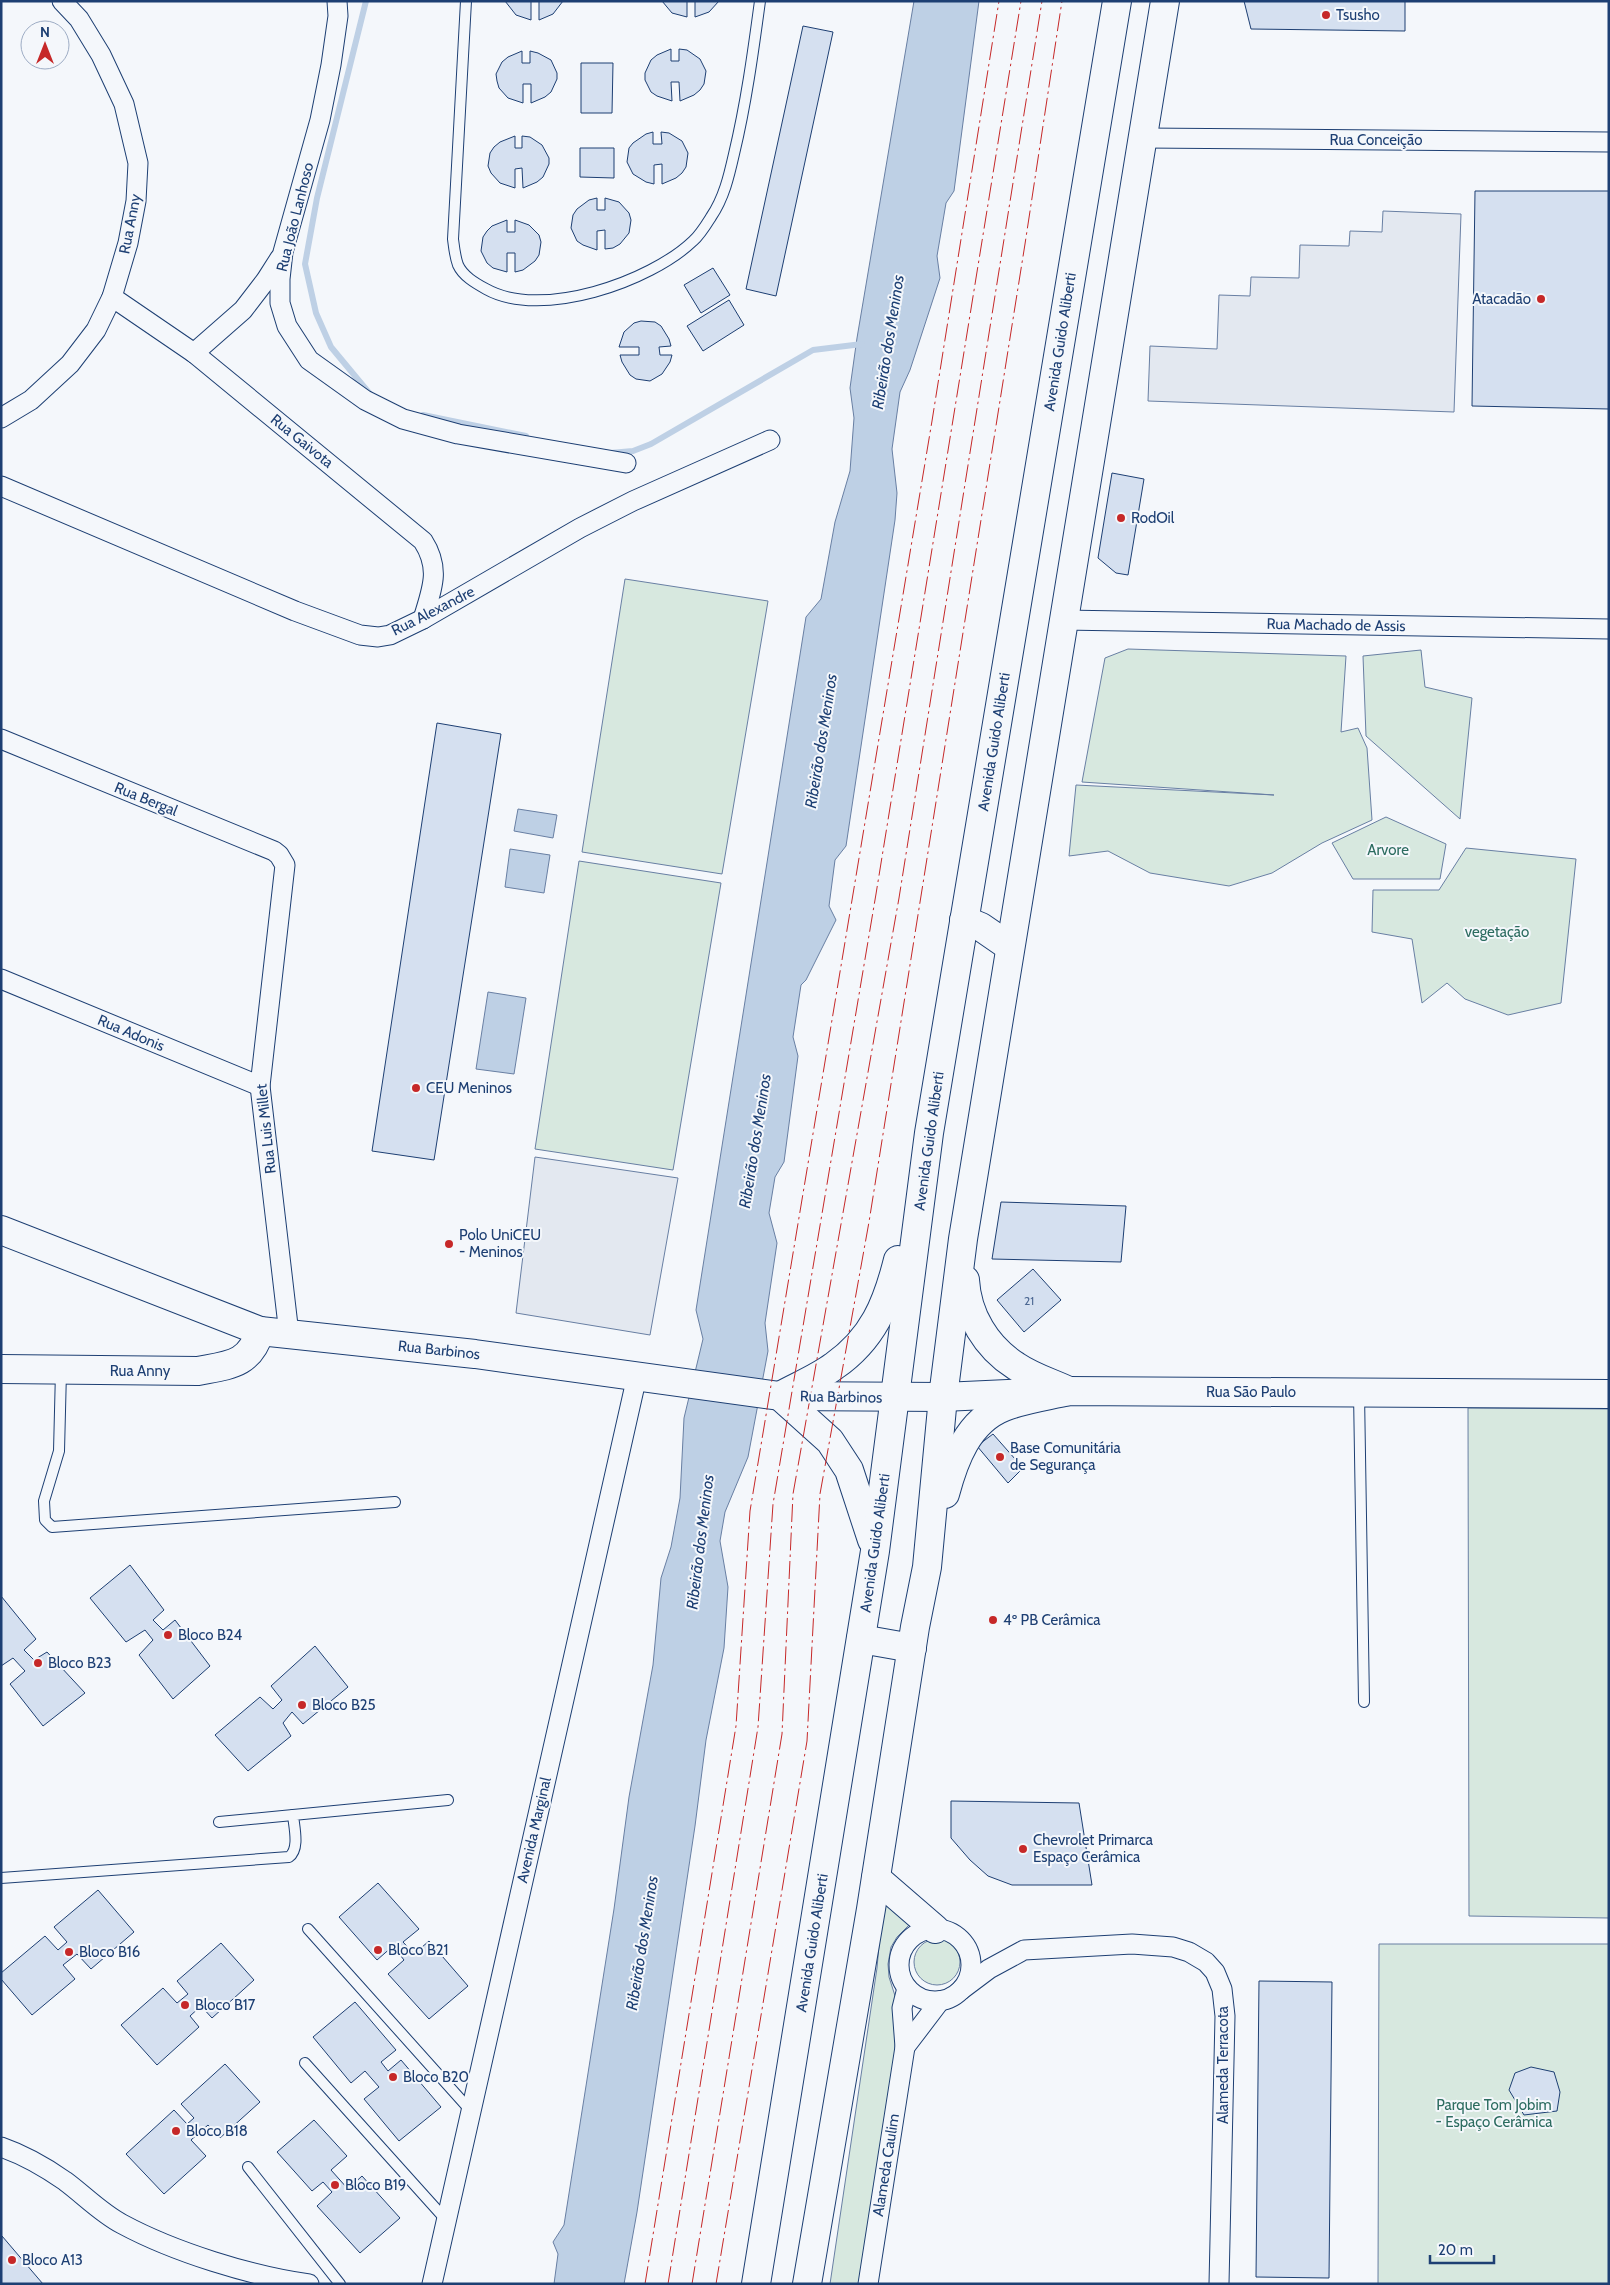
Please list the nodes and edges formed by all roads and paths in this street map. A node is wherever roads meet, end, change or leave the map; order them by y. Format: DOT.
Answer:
graph roads {
  1 [pos="62,1"];
  2 [pos="337,1"];
  3 [pos="466,1"];
  4 [pos="760,1"];
  5 [pos="1117,1"];
  6 [pos="1165,1"];
  7 [pos="1143,138"];
  8 [pos="1609,142"];
  9 [pos="283,252"];
  10 [pos="112,297"];
  11 [pos="194,353"];
  12 [pos="1,418"];
  13 [pos="770,440"];
  14 [pos="626,463"];
  15 [pos="1,486"];
  16 [pos="423,619"];
  17 [pos="1063,620"];
  18 [pos="1609,629"];
  19 [pos="1,739"];
  20 [pos="285,865"];
  21 [pos="964,920"];
  22 [pos="1010,947"];
  23 [pos="1,979"];
  24 [pos="260,1086"];
  25 [pos="929,1132"];
  26 [pos="1,1230"];
  27 [pos="963,1239"];
  28 [pos="260,1331"];
  29 [pos="288,1334"];
  30 [pos="1,1369"];
  31 [pos="61,1370"];
  32 [pos="637,1376"];
  33 [pos="1069,1391"];
  34 [pos="1359,1392"];
  35 [pos="1609,1394"];
  36 [pos="774,1395"];
  37 [pos="894,1398"];
  38 [pos="943,1398"];
  39 [pos="394,1502"];
  40 [pos="875,1551"];
  41 [pos="927,1567"];
  42 [pos="861,1639"];
  43 [pos="912,1648"];
  44 [pos="1364,1702"];
  45 [pos="448,1800"];
  46 [pos="293,1815"];
  47 [pos="219,1822"];
  48 [pos="1,1878"];
  49 [pos="876,1878"];
  50 [pos="308,1929"];
  51 [pos="934,1929"];
  52 [pos="907,1988"];
  53 [pos="961,1990"];
  54 [pos="940,2001"];
  55 [pos="905,2047"];
  56 [pos="305,2063"];
  57 [pos="471,2111"];
  58 [pos="1,2147"];
  59 [pos="248,2167"];
  60 [pos="447,2221"];
  61 [pos="309,2284"];
  62 [pos="340,2284"];
  63 [pos="432,2284"];
  64 [pos="756,2284"];
  65 [pos="807,2284"];
  66 [pos="868,2284"];
  67 [pos="1219,2284"];
  1 -- 10 [label="street, Rua Anny"];
  2 -- 9 [label="street, Rua João Lanhoso"];
  3 -- 4 [label="lane"];
  5 -- 21 [label="main road, Avenida Guido Aliberti"];
  6 -- 7 [label="main road"];
  7 -- 8 [label="street, Rua Conceição"];
  7 -- 17 [label="main road"];
  9 -- 11 [label="street"];
  9 -- 14 [label="street, Rua João Lanhoso"];
  10 -- 11 [label="street, Rua Gaivota"];
  10 -- 12 [label="street, Rua Anny"];
  11 -- 16 [label="street, Rua Gaivota"];
  13 -- 16 [label="street, Rua Alexandre"];
  15 -- 16 [label="street, Rua Alexandre"];
  17 -- 18 [label="street, Rua Machado de Assis"];
  17 -- 22 [label="main road"];
  19 -- 20 [label="street, Rua Bergal"];
  20 -- 24 [label="street, Rua Luis Millet"];
  21 -- 22 [label="main road"];
  21 -- 25 [label="main road, Avenida Guido Aliberti"];
  22 -- 27 [label="main road"];
  23 -- 24 [label="street, Rua Adonis"];
  24 -- 29 [label="street, Rua Luis Millet"];
  25 -- 36 [label="main road"];
  25 -- 37 [label="main road, Avenida Guido Aliberti"];
  26 -- 28 [label="main road, Rua Barbinos"];
  27 -- 33 [label="main road"];
  27 -- 38 [label="main road"];
  28 -- 29 [label="main road, Rua Barbinos"];
  28 -- 31 [label="main road, Rua Anny"];
  29 -- 32 [label="main road, Rua Barbinos"];
  30 -- 31 [label="main road, Rua Anny"];
  31 -- 39 [label="lane"];
  32 -- 36 [label="main road, Rua Barbinos"];
  32 -- 57 [label="street, Avenida Marginal"];
  33 -- 34 [label="main road, Rua São Paulo"];
  33 -- 38 [label="main road, Rua São Paulo"];
  33 -- 41 [label="main road"];
  34 -- 35 [label="main road, Rua São Paulo"];
  34 -- 44 [label="lane"];
  36 -- 37 [label="main road, Rua Barbinos"];
  36 -- 40 [label="main road"];
  37 -- 38 [label="main road, Rua São Paulo"];
  37 -- 40 [label="main road, Avenida Guido Aliberti"];
  38 -- 41 [label="main road"];
  40 -- 42 [label="main road, Avenida Guido Aliberti"];
  41 -- 43 [label="main road"];
  42 -- 43 [label="main road"];
  42 -- 64 [label="main road, Avenida Guido Aliberti"];
  43 -- 49 [label="main road"];
  45 -- 46 [label="lane"];
  46 -- 47 [label="lane"];
  46 -- 48 [label="lane"];
  49 -- 51 [label="main road"];
  49 -- 65 [label="main road"];
  50 -- 57 [label="lane"];
  51 -- 52 [label="street"];
  51 -- 53 [label="street"];
  52 -- 54 [label="street"];
  52 -- 55 [label="street, Alameda Caulim"];
  53 -- 54 [label="street"];
  53 -- 67 [label="street, Alameda Terracota"];
  54 -- 55 [label="street, Alameda Caulim"];
  55 -- 66 [label="street, Alameda Caulim"];
  56 -- 60 [label="lane"];
  57 -- 60 [label="street, Avenida Marginal"];
  58 -- 61 [label="street"];
  59 -- 62 [label="lane"];
  60 -- 63 [label="street, Avenida Marginal"];
}
